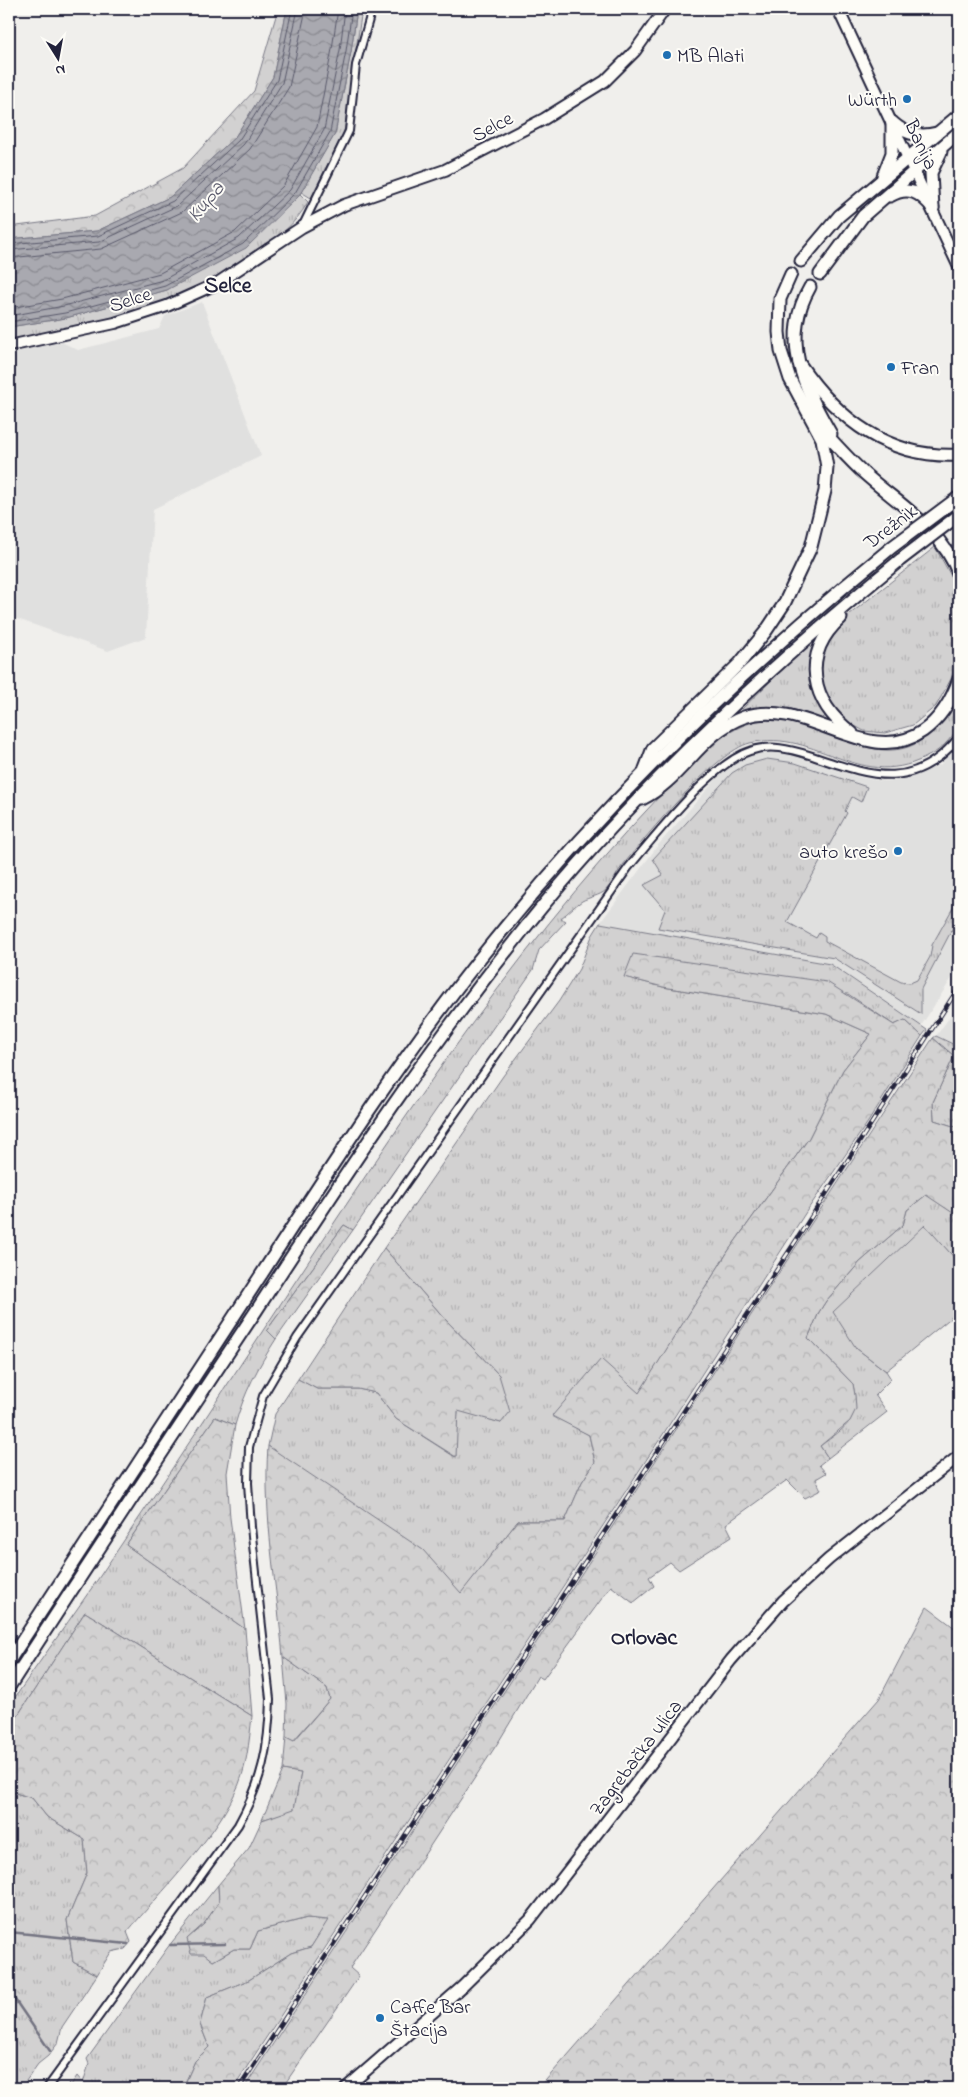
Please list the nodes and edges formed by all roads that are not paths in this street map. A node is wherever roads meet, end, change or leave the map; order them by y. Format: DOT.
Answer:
graph roads {
  1 [pos="372,9"];
  2 [pos="665,9"];
  3 [pos="838,9"];
  4 [pos="959,115"];
  5 [pos="892,122"];
  6 [pos="938,132"];
  7 [pos="959,132"];
  8 [pos="946,143"];
  9 [pos="908,157"];
  10 [pos="915,170"];
  11 [pos="880,182"];
  12 [pos="876,204"];
  13 [pos="932,208"];
  14 [pos="302,227"];
  15 [pos="801,261"];
  16 [pos="959,267"];
  17 [pos="791,274"];
  18 [pos="820,274"];
  19 [pos="810,287"];
  20 [pos="9,346"];
  21 [pos="799,363"];
  22 [pos="815,423"];
  23 [pos="840,448"];
  24 [pos="959,455"];
  25 [pos="959,497"];
  26 [pos="959,515"];
  27 [pos="959,575"];
  28 [pos="854,597"];
  29 [pos="959,679"];
  30 [pos="959,737"];
  31 [pos="860,739"];
  32 [pos="644,771"];
  33 [pos="636,802"];
  34 [pos="959,1456"];
  35 [pos="9,1661"];
  36 [pos="9,1687"];
  37 [pos="47,2088"];
  38 [pos="346,2088"];
  1 -- 14 [label="street, Selce"];
  2 -- 14 [label="main road, Selce"];
  3 -- 5 [label="main road, Banija"];
  4 -- 6 [label="highway"];
  5 -- 6 [label="highway"];
  5 -- 9 [label="main road, Banija"];
  5 -- 11 [label="highway"];
  6 -- 9 [label="highway"];
  7 -- 8 [label="highway"];
  8 -- 10 [label="highway"];
  8 -- 13 [label="highway"];
  9 -- 10 [label="main road, Banija"];
  9 -- 11 [label="highway"];
  10 -- 12 [label="highway"];
  10 -- 13 [label="main road, Banija"];
  11 -- 15 [label="highway"];
  12 -- 13 [label="highway"];
  12 -- 18 [label="highway"];
  13 -- 16 [label="main road, Banija"];
  14 -- 20 [label="main road, Selce"];
  17 -- 22 [label="highway"];
  19 -- 21 [label="highway"];
  21 -- 23 [label="highway"];
  21 -- 24 [label="highway"];
  22 -- 23 [label="highway"];
  22 -- 32 [label="highway"];
  23 -- 27 [label="highway"];
  25 -- 32 [label="highway, Drežnik, bridge"];
  26 -- 28 [label="highway, Drežnik, bridge"];
  28 -- 31 [label="highway"];
  28 -- 33 [label="highway, Drežnik"];
  29 -- 31 [label="highway"];
  30 -- 37 [label="street"];
  31 -- 33 [label="highway"];
  32 -- 35 [label="highway, Drežnik"];
  33 -- 36 [label="highway, Drežnik"];
  34 -- 38 [label="main road, Zagrebačka ulica"];
}
